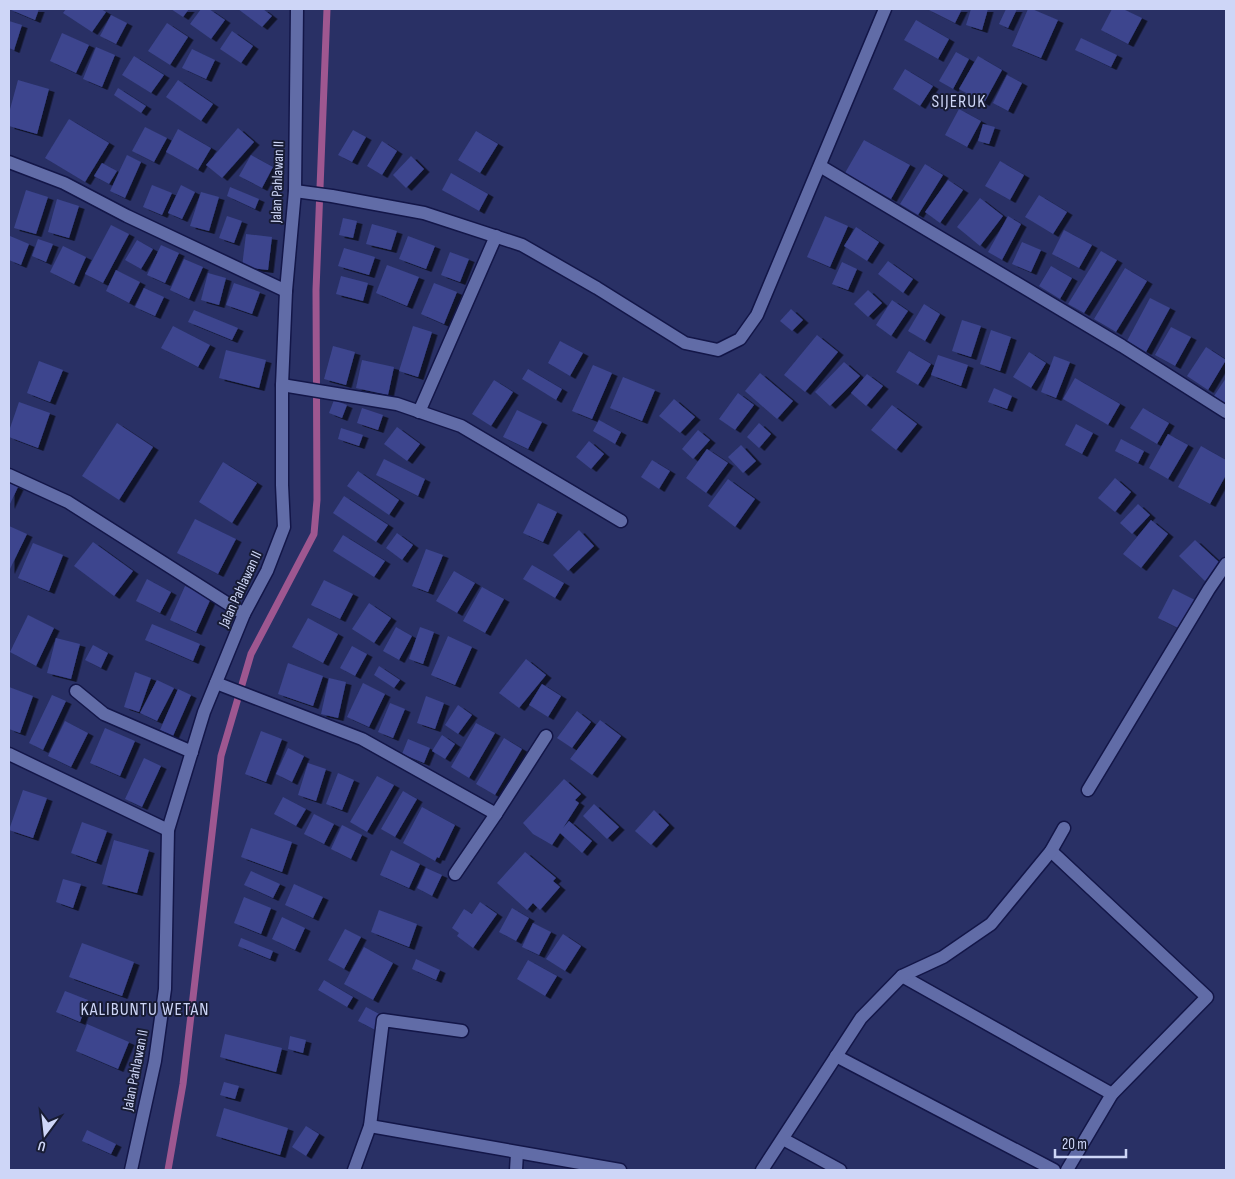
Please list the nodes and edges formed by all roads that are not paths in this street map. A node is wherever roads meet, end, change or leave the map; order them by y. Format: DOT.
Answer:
graph roads {
  1 [pos="885,9"];
  2 [pos="294,11"];
  3 [pos="9,162"];
  4 [pos="820,166"];
  5 [pos="298,192"];
  6 [pos="496,236"];
  7 [pos="286,291"];
  8 [pos="282,385"];
  9 [pos="419,412"];
  10 [pos="1226,412"];
  11 [pos="9,475"];
  12 [pos="621,521"];
  13 [pos="1226,564"];
  14 [pos="244,614"];
  15 [pos="216,683"];
  16 [pos="76,692"];
  17 [pos="546,736"];
  18 [pos="192,752"];
  19 [pos="9,754"];
  20 [pos="1088,790"];
  21 [pos="496,814"];
  22 [pos="1064,828"];
  23 [pos="168,830"];
  24 [pos="1051,852"];
  25 [pos="455,874"];
  26 [pos="902,976"];
  27 [pos="462,1031"];
  28 [pos="836,1056"];
  29 [pos="1112,1094"];
  30 [pos="370,1126"];
  31 [pos="783,1139"];
  32 [pos="517,1153"];
  33 [pos="131,1170"];
  34 [pos="354,1170"];
  35 [pos="516,1170"];
  36 [pos="620,1170"];
  37 [pos="762,1170"];
  38 [pos="840,1170"];
  39 [pos="1054,1170"];
  40 [pos="1067,1170"];
  1 -- 4 [label="street"];
  2 -- 5 [label="street, Jalan Pahlawan II"];
  3 -- 7 [label="street"];
  4 -- 6 [label="street"];
  4 -- 10 [label="street"];
  5 -- 6 [label="street"];
  5 -- 7 [label="street, Jalan Pahlawan II"];
  6 -- 9 [label="street"];
  7 -- 8 [label="street, Jalan Pahlawan II"];
  8 -- 9 [label="street"];
  8 -- 14 [label="street, Jalan Pahlawan II"];
  9 -- 12 [label="street"];
  11 -- 14 [label="street"];
  13 -- 20 [label="street"];
  14 -- 15 [label="street, Jalan Pahlawan II"];
  15 -- 18 [label="street, Jalan Pahlawan II"];
  15 -- 21 [label="street"];
  16 -- 18 [label="street"];
  17 -- 21 [label="street"];
  18 -- 23 [label="street, Jalan Pahlawan II"];
  19 -- 23 [label="street"];
  21 -- 25 [label="street"];
  22 -- 24 [label="street"];
  23 -- 33 [label="street, Jalan Pahlawan II"];
  24 -- 26 [label="street"];
  24 -- 29 [label="street"];
  26 -- 28 [label="street"];
  26 -- 29 [label="street"];
  27 -- 30 [label="street"];
  28 -- 31 [label="street"];
  28 -- 39 [label="street"];
  29 -- 40 [label="street"];
  30 -- 32 [label="street"];
  30 -- 34 [label="street"];
  31 -- 37 [label="street"];
  31 -- 38 [label="street"];
  32 -- 35 [label="street"];
  32 -- 36 [label="street"];
}
